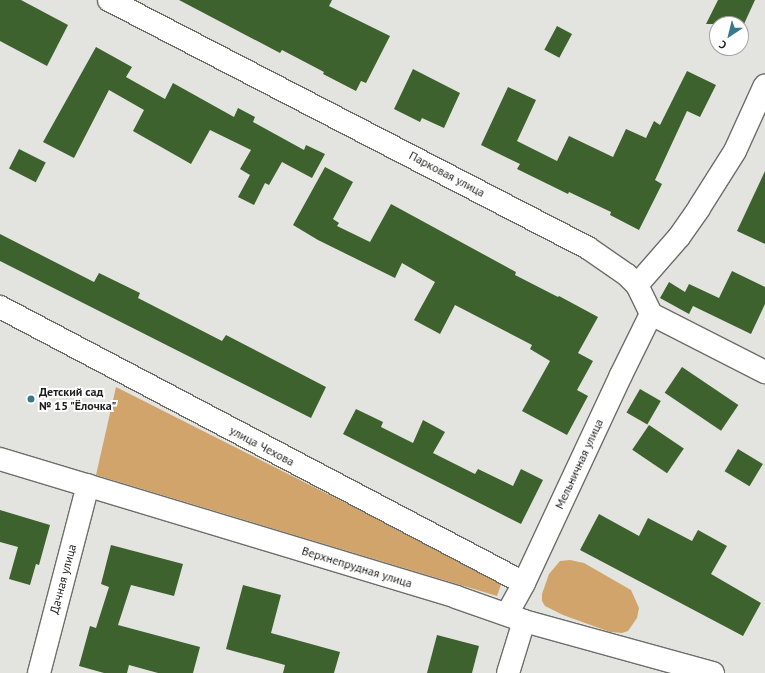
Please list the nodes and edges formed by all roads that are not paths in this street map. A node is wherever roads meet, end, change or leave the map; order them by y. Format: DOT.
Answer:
graph roads {
  1 [pos="109,0"];
  2 [pos="765,85"];
  3 [pos="637,285"];
  4 [pos="0,307"];
  5 [pos="651,314"];
  6 [pos="765,372"];
  7 [pos="0,460"];
  8 [pos="88,485"];
  9 [pos="524,584"];
  10 [pos="515,617"];
  11 [pos="39,673"];
  12 [pos="508,673"];
  13 [pos="713,673"];
  1 -- 3 [label="street, Парковая улица"];
  2 -- 3 [label="street"];
  3 -- 5 [label="street, Парковая улица"];
  4 -- 9 [label="street, улица Чехова"];
  5 -- 6 [label="street"];
  5 -- 9 [label="street, Мельничная улица"];
  7 -- 8 [label="street, Верхнепрудная улица"];
  8 -- 10 [label="street, Верхнепрудная улица"];
  8 -- 11 [label="street, Дачная улица"];
  9 -- 10 [label="street, Мельничная улица"];
  10 -- 12 [label="street, Мельничная улица"];
  10 -- 13 [label="street, Верхнепрудная улица"];
}
